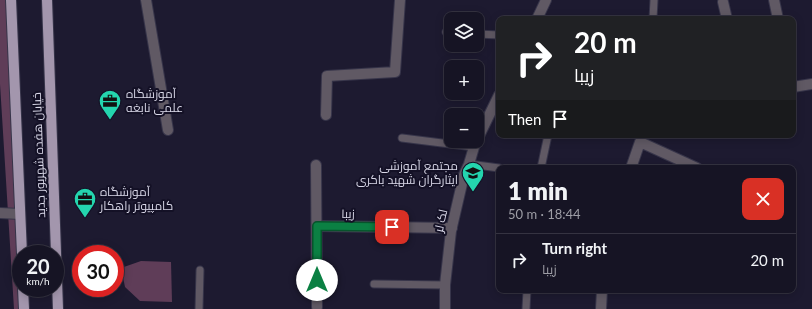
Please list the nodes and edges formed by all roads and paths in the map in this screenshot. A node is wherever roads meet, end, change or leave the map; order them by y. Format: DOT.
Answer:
graph roads {
  1 [pos="11,0"];
  2 [pos="47,0"];
  3 [pos="146,0"];
  4 [pos="400,0"];
  5 [pos="546,0"];
  6 [pos="654,0"];
  7 [pos="774,0"];
  8 [pos="723,2"];
  9 [pos="538,16"];
  10 [pos="653,16"];
  11 [pos="726,16"];
  12 [pos="777,16"];
  13 [pos="484,34"];
  14 [pos="496,35"];
  15 [pos="812,84"];
  16 [pos="796,86"];
  17 [pos="496,101"];
  18 [pos="326,115"];
  19 [pos="484,126"];
  20 [pos="168,130"];
  21 [pos="402,138"];
  22 [pos="547,138"];
  23 [pos="642,138"];
  24 [pos="644,138"];
  25 [pos="444,141"];
  26 [pos="474,148"];
  27 [pos="469,164"];
  28 [pos="316,165"];
  29 [pos="542,165"];
  30 [pos="632,165"];
  31 [pos="692,165"];
  32 [pos="496,168"];
  33 [pos="0,213"];
  34 [pos="20,214"];
  35 [pos="317,226"];
  36 [pos="452,228"];
  37 [pos="22,245"];
  38 [pos="200,270"];
  39 [pos="374,284"];
  40 [pos="445,285"];
  41 [pos="527,293"];
  42 [pos="602,293"];
  43 [pos="23,297"];
  44 [pos="317,307"];
  45 [pos="24,309"];
  46 [pos="58,309"];
  47 [pos="199,309"];
  48 [pos="445,309"];
  49 [pos="526,309"];
  50 [pos="601,309"];
  1 -- 34 [label="main road, خیابان هفده شهریور جدید"];
  2 -- 46 [label="main road, خیابان هفده شهریور جدید"];
  3 -- 20 [label="street"];
  4 -- 18 [label="street"];
  5 -- 9 [label="street"];
  6 -- 10 [label="lane"];
  7 -- 12 [label="street"];
  8 -- 11 [label="street"];
  13 -- 14 [label="lane"];
  15 -- 16 [label="street"];
  17 -- 19 [label="street, لک لر"];
  21 -- 25 [label="lane"];
  22 -- 29 [label="lane"];
  23 -- 30 [label="street"];
  24 -- 31 [label="street"];
  26 -- 27 [label="street, لک لر"];
  27 -- 32 [label="lane"];
  27 -- 36 [label="street, لک لر"];
  28 -- 35 [label="street"];
  33 -- 34 [label="street"];
  34 -- 37 [label="main road, خیابان هفده شهریور جدید"];
  35 -- 36 [label="street, زیبا"];
  35 -- 44 [label="street"];
  36 -- 40 [label="street, لک لر"];
  38 -- 47 [label="lane"];
  39 -- 40 [label="lane"];
  40 -- 48 [label="street, لک لر"];
  41 -- 49 [label="lane"];
  42 -- 50 [label="street"];
  43 -- 45 [label="main road"];
}
